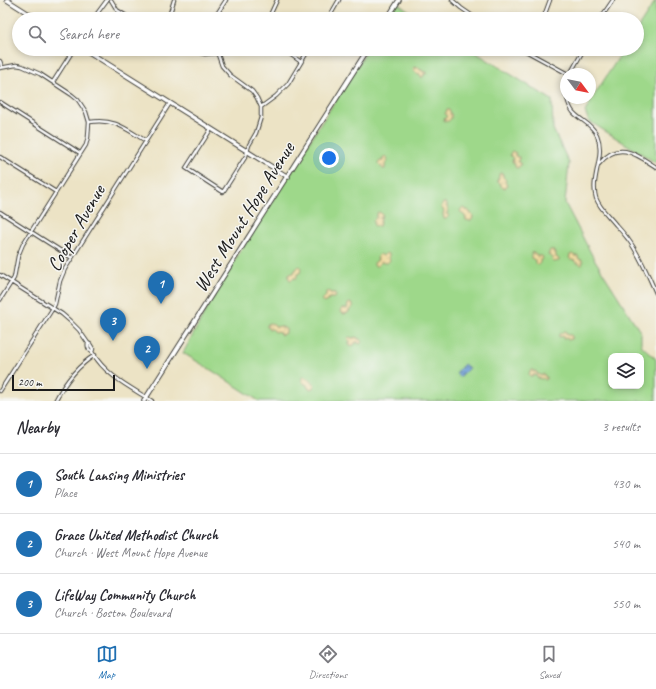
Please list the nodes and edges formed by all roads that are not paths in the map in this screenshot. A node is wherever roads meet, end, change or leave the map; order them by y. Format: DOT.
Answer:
graph roads {
  1 [pos="7,0"];
  2 [pos="107,0"];
  3 [pos="112,0"];
  4 [pos="174,0"];
  5 [pos="226,0"];
  6 [pos="277,0"];
  7 [pos="340,0"];
  8 [pos="399,0"];
  9 [pos="452,0"];
  10 [pos="550,0"];
  11 [pos="613,0"];
  12 [pos="26,12"];
  13 [pos="98,12"];
  14 [pos="120,12"];
  15 [pos="170,12"];
  16 [pos="218,12"];
  17 [pos="271,12"];
  18 [pos="332,12"];
  19 [pos="391,12"];
  20 [pos="467,12"];
  21 [pos="546,12"];
  22 [pos="605,12"];
  23 [pos="70,56"];
  24 [pos="95,56"];
  25 [pos="218,56"];
  26 [pos="293,56"];
  27 [pos="305,56"];
  28 [pos="364,56"];
  29 [pos="538,56"];
  30 [pos="580,56"];
  31 [pos="0,62"];
  32 [pos="301,62"];
  33 [pos="1,67"];
  34 [pos="573,68"];
  35 [pos="560,69"];
  36 [pos="53,82"];
  37 [pos="0,102"];
  38 [pos="170,103"];
  39 [pos="569,104"];
  40 [pos="261,107"];
  41 [pos="89,122"];
  42 [pos="211,129"];
  43 [pos="146,141"];
  44 [pos="248,151"];
  45 [pos="80,153"];
  46 [pos="0,157"];
  47 [pos="598,165"];
  48 [pos="656,167"];
  49 [pos="288,177"];
  50 [pos="56,192"];
  51 [pos="0,212"];
  52 [pos="31,232"];
  53 [pos="72,258"];
  54 [pos="0,275"];
  55 [pos="11,282"];
  56 [pos="652,283"];
  57 [pos="656,286"];
  58 [pos="656,293"];
  59 [pos="0,300"];
  60 [pos="53,308"];
  61 [pos="95,356"];
  62 [pos="0,391"];
  63 [pos="146,399"];
  64 [pos="55,401"];
  65 [pos="152,401"];
  1 -- 12 [label="street"];
  2 -- 13 [label="street"];
  3 -- 14 [label="street"];
  4 -- 15 [label="street"];
  5 -- 16 [label="street"];
  6 -- 17 [label="street"];
  7 -- 18 [label="street"];
  8 -- 19 [label="street"];
  9 -- 20 [label="street"];
  10 -- 21 [label="street"];
  11 -- 22 [label="street"];
  23 -- 36 [label="street"];
  24 -- 38 [label="street"];
  25 -- 40 [label="street"];
  26 -- 32 [label="street"];
  27 -- 32 [label="street"];
  28 -- 49 [label="street, West Mount Hope Avenue"];
  29 -- 35 [label="street"];
  30 -- 34 [label="street"];
  31 -- 33 [label="street"];
  32 -- 40 [label="street"];
  33 -- 36 [label="street"];
  36 -- 41 [label="street"];
  37 -- 45 [label="street"];
  38 -- 42 [label="street"];
  38 -- 43 [label="street, Cooper Avenue"];
  39 -- 47 [label="street"];
  40 -- 44 [label="street"];
  41 -- 43 [label="street"];
  41 -- 45 [label="street"];
  42 -- 44 [label="street"];
  42 -- 44 [label="street"];
  43 -- 53 [label="street, Cooper Avenue"];
  44 -- 49 [label="street"];
  45 -- 50 [label="street"];
  46 -- 50 [label="street"];
  47 -- 48 [label="street"];
  47 -- 56 [label="street"];
  49 -- 63 [label="street, West Mount Hope Avenue"];
  50 -- 52 [label="street"];
  51 -- 52 [label="street"];
  52 -- 53 [label="street"];
  52 -- 55 [label="street"];
  53 -- 60 [label="street, Cooper Avenue"];
  54 -- 55 [label="street"];
  55 -- 59 [label="street"];
  55 -- 60 [label="street"];
  56 -- 57 [label="street"];
  56 -- 58 [label="street"];
  60 -- 61 [label="street"];
  60 -- 62 [label="street, Cooper Avenue"];
  61 -- 63 [label="street"];
  61 -- 64 [label="street"];
  63 -- 65 [label="street"];
}
